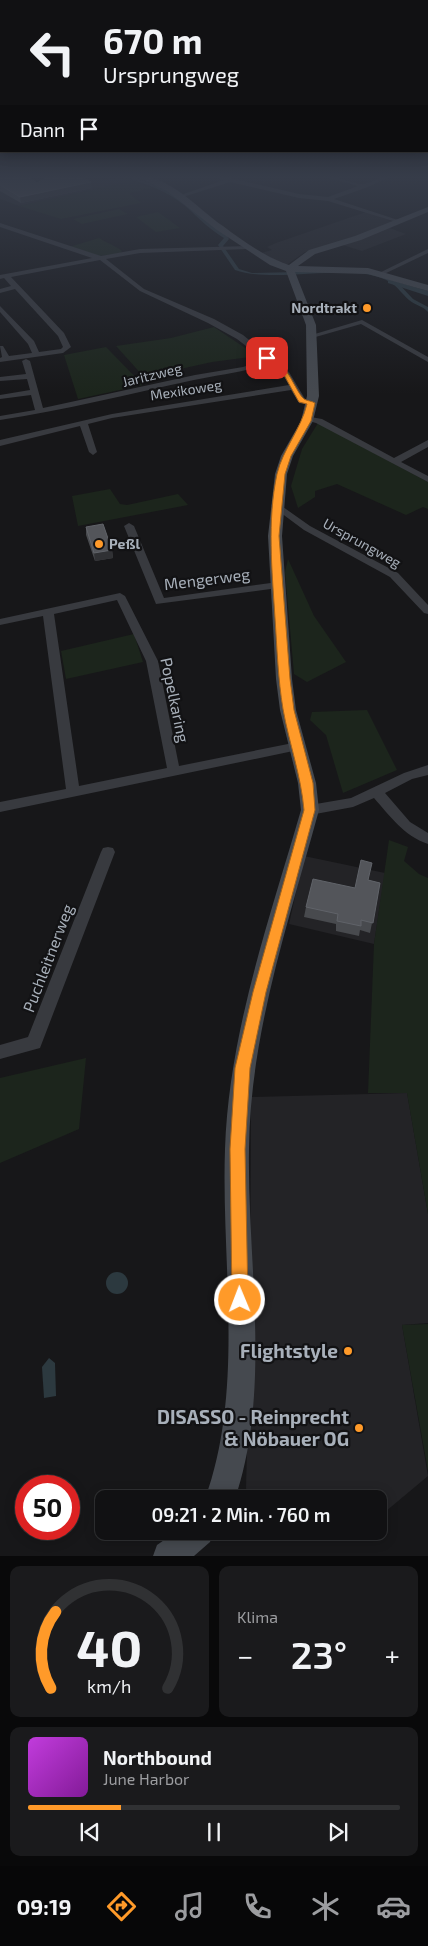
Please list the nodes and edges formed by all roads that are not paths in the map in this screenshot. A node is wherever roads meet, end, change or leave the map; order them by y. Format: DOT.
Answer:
graph roads {
  1 [pos="71,249"];
  2 [pos="185,249"];
  3 [pos="250,249"];
  4 [pos="323,249"];
  5 [pos="428,251"];
  6 [pos="99,258"];
  7 [pos="291,272"];
  8 [pos="380,274"];
  9 [pos="3,276"];
  10 [pos="15,288"];
  11 [pos="428,288"];
  12 [pos="0,290"];
  13 [pos="0,308"];
  14 [pos="312,336"];
  15 [pos="0,348"];
  16 [pos="36,355"];
  17 [pos="268,359"];
  18 [pos="427,359"];
  19 [pos="4,360"];
  20 [pos="26,361"];
  21 [pos="30,376"];
  22 [pos="0,379"];
  23 [pos="294,387"];
  24 [pos="34,392"];
  25 [pos="0,397"];
  26 [pos="312,403"];
  27 [pos="40,412"];
  28 [pos="0,418"];
  29 [pos="308,418"];
  30 [pos="83,423"];
  31 [pos="0,443"];
  32 [pos="428,443"];
  33 [pos="93,452"];
  34 [pos="394,462"];
  35 [pos="428,479"];
  36 [pos="276,505"];
  37 [pos="129,526"];
  38 [pos="278,585"];
  39 [pos="428,611"];
  40 [pos="48,612"];
  41 [pos="0,622"];
  42 [pos="298,746"];
  43 [pos="428,770"];
  44 [pos="174,771"];
  45 [pos="73,791"];
  46 [pos="376,791"];
  47 [pos="0,806"];
  48 [pos="310,810"];
  49 [pos="428,839"];
  50 [pos="108,852"];
  51 [pos="0,1052"];
  52 [pos="223,1490"];
  1 -- 6 [label="street"];
  2 -- 6 [label="street"];
  3 -- 7 [label="main road"];
  4 -- 7 [label="main road"];
  5 -- 8 [label="street"];
  6 -- 9 [label="street"];
  6 -- 17 [label="street"];
  7 -- 8 [label="main road"];
  7 -- 14 [label="main road"];
  8 -- 11 [label="main road"];
  9 -- 10 [label="street"];
  10 -- 12 [label="street"];
  10 -- 16 [label="street"];
  13 -- 16 [label="street"];
  14 -- 18 [label="street"];
  14 -- 26 [label="main road"];
  15 -- 19 [label="street"];
  16 -- 19 [label="street"];
  17 -- 23 [label="street"];
  17 -- 27 [label="street, Jaritzweg"];
  20 -- 21 [label="street"];
  21 -- 22 [label="street"];
  21 -- 24 [label="street"];
  23 -- 26 [label="street"];
  23 -- 30 [label="street, Mexikoweg"];
  24 -- 25 [label="street"];
  24 -- 27 [label="street"];
  26 -- 29 [label="main road"];
  27 -- 28 [label="street, Jaritzweg"];
  29 -- 34 [label="street"];
  29 -- 36 [label="main road"];
  30 -- 31 [label="street, Mexikoweg"];
  30 -- 33 [label="street"];
  32 -- 34 [label="street"];
  34 -- 35 [label="street"];
  36 -- 38 [label="main road"];
  36 -- 39 [label="street, Ursprungweg"];
  37 -- 38 [label="street, Mengerweg"];
  38 -- 42 [label="main road"];
  40 -- 41 [label="street, Popelkaring"];
  40 -- 44 [label="street, Popelkaring"];
  40 -- 45 [label="street"];
  42 -- 44 [label="street"];
  42 -- 48 [label="main road"];
  43 -- 46 [label="street"];
  44 -- 45 [label="street"];
  45 -- 47 [label="street"];
  46 -- 48 [label="street"];
  46 -- 49 [label="street"];
  48 -- 52 [label="main road"];
  50 -- 51 [label="street, Puchleitnerweg"];
}
